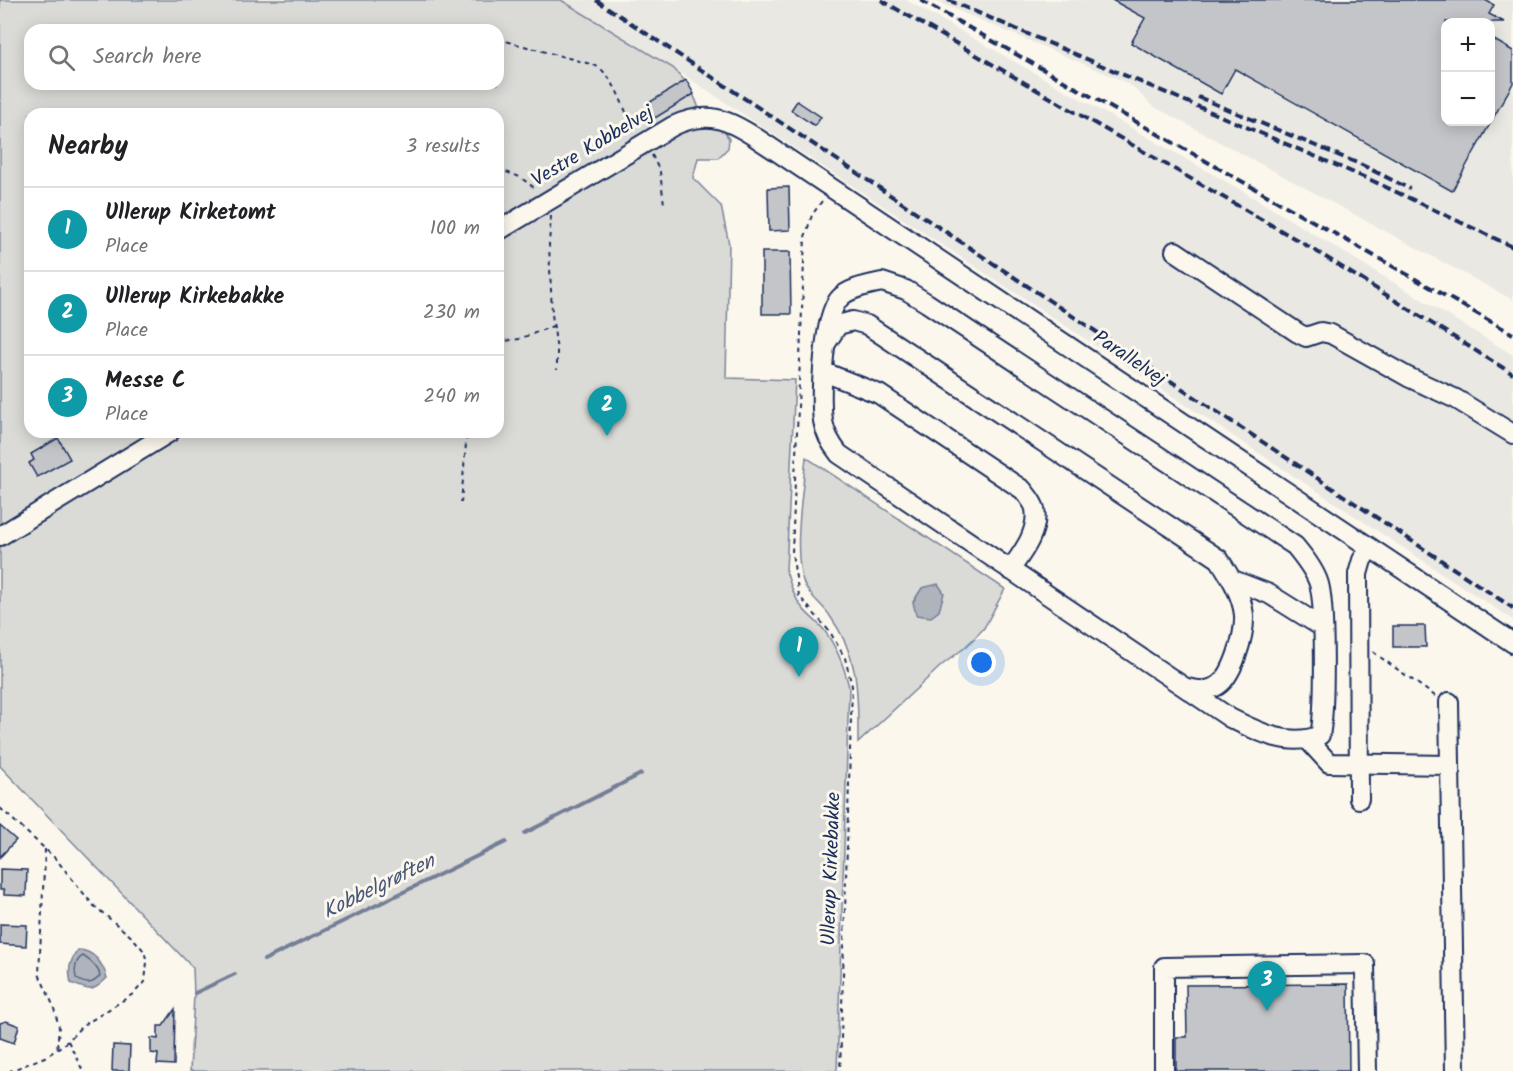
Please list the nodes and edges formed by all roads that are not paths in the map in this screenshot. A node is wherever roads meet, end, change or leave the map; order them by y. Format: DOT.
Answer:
graph roads {
  1 [pos="716,118"];
  2 [pos="504,227"];
  3 [pos="1175,251"];
  4 [pos="824,346"];
  5 [pos="824,372"];
  6 [pos="1513,434"];
  7 [pos="160,438"];
  8 [pos="0,536"];
  9 [pos="1370,548"];
  10 [pos="1010,570"];
  11 [pos="1233,580"];
  12 [pos="1322,627"];
  13 [pos="1513,643"];
  14 [pos="1184,687"];
  15 [pos="1449,704"];
  16 [pos="1308,740"];
  17 [pos="1359,764"];
  18 [pos="1449,765"];
  19 [pos="1359,799"];
  20 [pos="1164,1071"];
  21 [pos="1367,1071"];
  22 [pos="1455,1071"];
  1 -- 2 [label="street, Vestre Kobbelvej"];
  1 -- 9 [label="street, Parallelvej"];
  3 -- 6 [label="street"];
  4 -- 5 [label="street"];
  4 -- 11 [label="street"];
  4 -- 12 [label="street"];
  5 -- 10 [label="street"];
  5 -- 10 [label="street"];
  7 -- 8 [label="street"];
  9 -- 13 [label="street, Parallelvej"];
  9 -- 17 [label="street"];
  10 -- 14 [label="street"];
  11 -- 12 [label="street"];
  11 -- 14 [label="street"];
  12 -- 16 [label="street"];
  14 -- 16 [label="street"];
  15 -- 18 [label="street"];
  16 -- 17 [label="street"];
  17 -- 18 [label="street"];
  17 -- 19 [label="street"];
  18 -- 22 [label="street"];
  20 -- 21 [label="street"];
}
